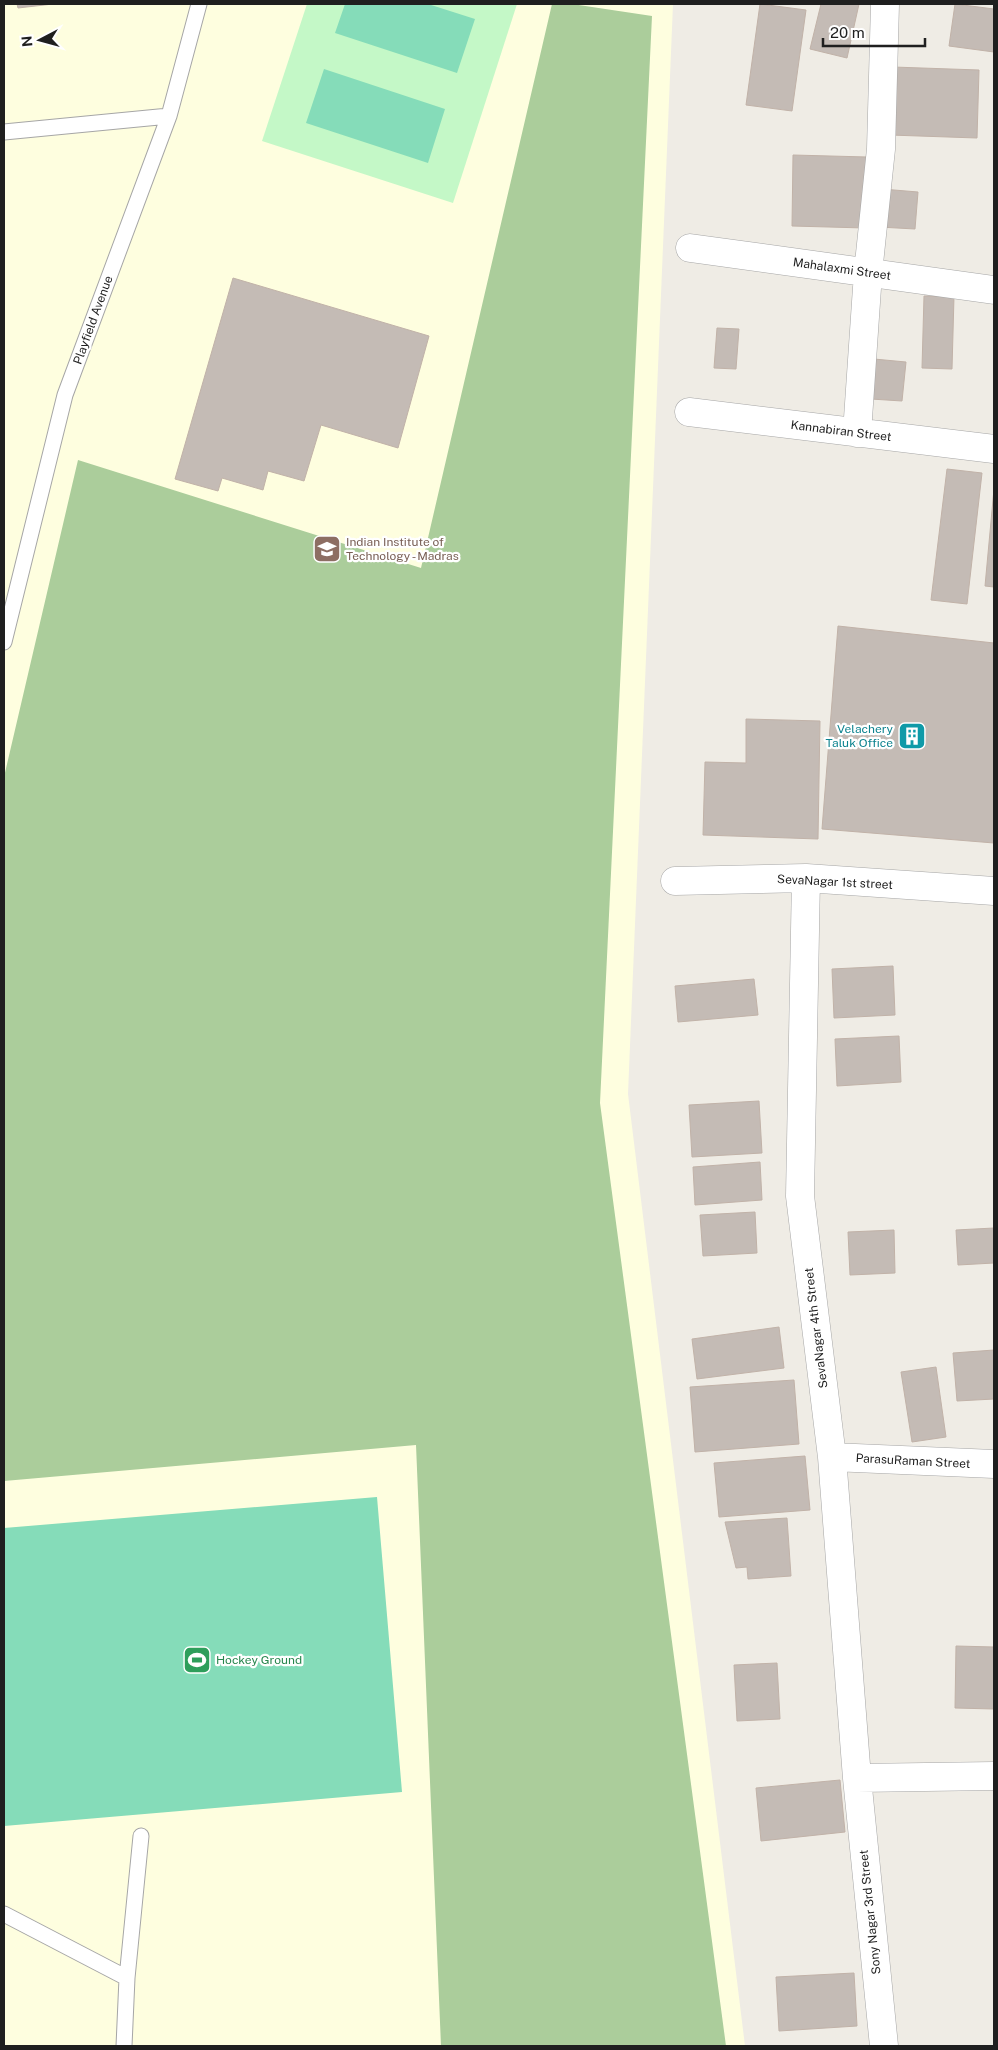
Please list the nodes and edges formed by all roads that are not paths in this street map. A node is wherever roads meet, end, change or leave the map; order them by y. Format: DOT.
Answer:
graph roads {
  1 [pos="199,4"];
  2 [pos="885,4"];
  3 [pos="168,116"];
  4 [pos="4,132"];
  5 [pos="690,248"];
  6 [pos="868,273"];
  7 [pos="994,290"];
  8 [pos="689,412"];
  9 [pos="857,432"];
  10 [pos="994,449"];
  11 [pos="4,642"];
  12 [pos="806,878"];
  13 [pos="675,881"];
  14 [pos="994,891"];
  15 [pos="832,1457"];
  16 [pos="994,1464"];
  17 [pos="994,1776"];
  18 [pos="857,1778"];
  19 [pos="141,1836"];
  20 [pos="4,1914"];
  21 [pos="127,1978"];
  22 [pos="124,2046"];
  23 [pos="884,2046"];
  1 -- 3 [label="lane, Playfield Avenue"];
  2 -- 6 [label="street"];
  3 -- 4 [label="lane"];
  3 -- 11 [label="lane, Playfield Avenue"];
  5 -- 6 [label="street, Mahalaxmi Street"];
  6 -- 7 [label="street, Mahalaxmi Street"];
  6 -- 9 [label="street"];
  8 -- 9 [label="street, Kannabiran Street"];
  9 -- 10 [label="street, Kannabiran Street"];
  12 -- 13 [label="street, SevaNagar 1st street"];
  12 -- 14 [label="street, SevaNagar 1st street"];
  12 -- 15 [label="street, SevaNagar 4th Street"];
  15 -- 16 [label="street, ParasuRaman Street"];
  15 -- 18 [label="street, SevaNagar 4th Street"];
  17 -- 18 [label="street"];
  18 -- 23 [label="street, Sony Nagar 3rd Street"];
  19 -- 21 [label="lane"];
  20 -- 21 [label="lane"];
  21 -- 22 [label="lane"];
}
